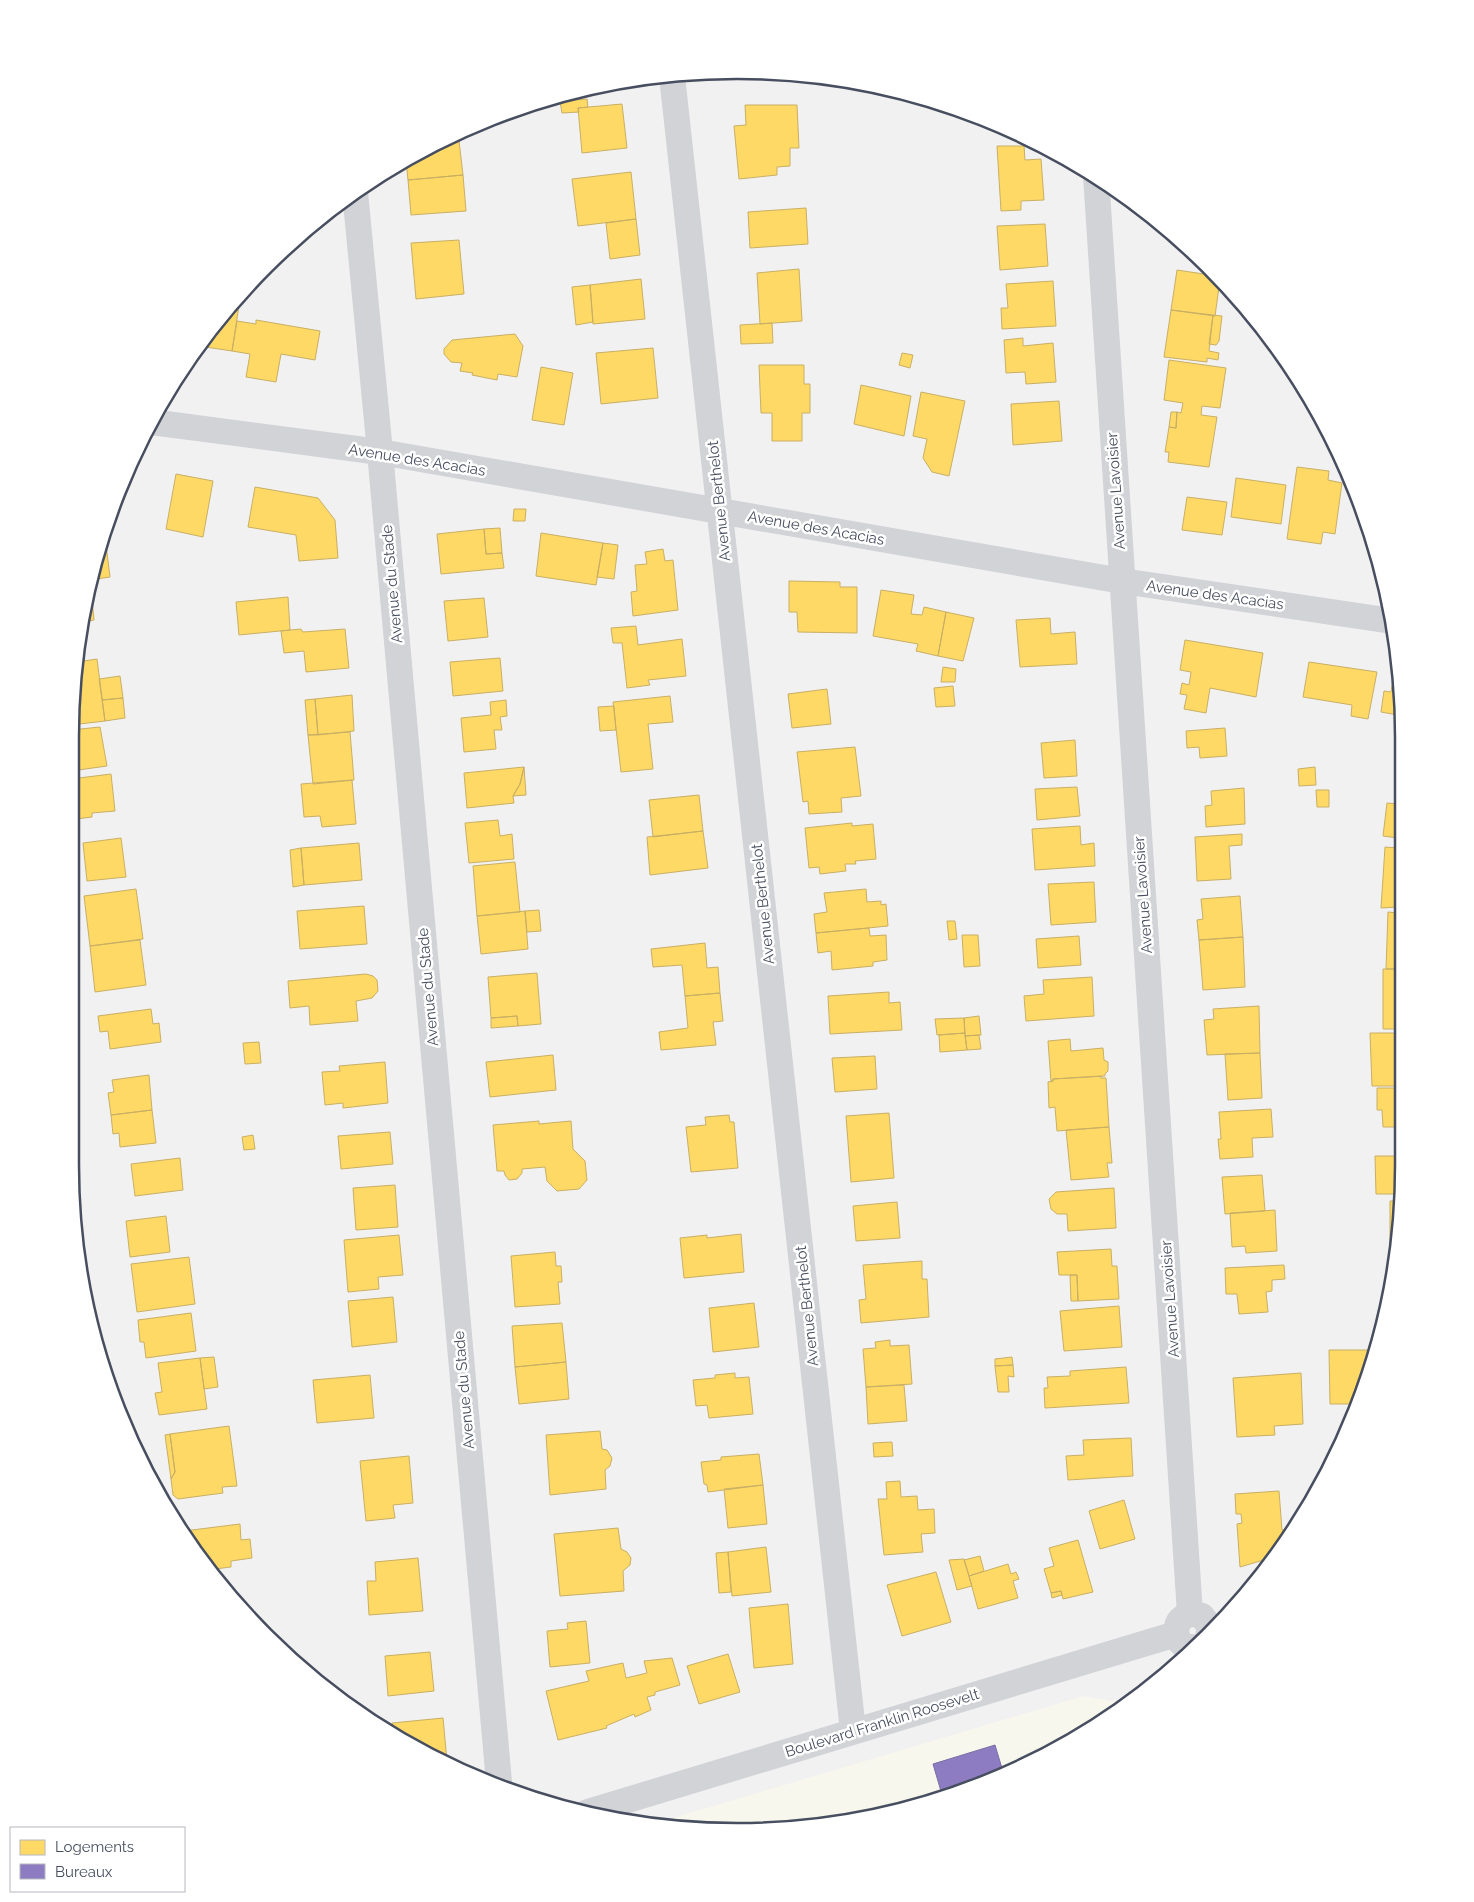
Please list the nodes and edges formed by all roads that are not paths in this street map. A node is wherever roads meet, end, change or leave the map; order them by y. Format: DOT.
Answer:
graph roads {
  1 [pos="673,82"];
  2 [pos="1097,186"];
  3 [pos="356,201"];
  4 [pos="159,423"];
  5 [pos="380,452"];
  6 [pos="720,512"];
  7 [pos="1122,581"];
  8 [pos="1385,620"];
  9 [pos="1197,1635"];
  10 [pos="853,1731"];
  11 [pos="499,1778"];
  12 [pos="599,1809"];
  1 -- 6 [label="street, Avenue Berthelot"];
  2 -- 7 [label="street, Avenue Lavoisier"];
  3 -- 5 [label="street, Avenue du Stade"];
  4 -- 5 [label="street, Avenue des Acacias"];
  5 -- 6 [label="street, Avenue des Acacias"];
  5 -- 11 [label="street, Avenue du Stade"];
  6 -- 7 [label="street, Avenue des Acacias"];
  6 -- 10 [label="street, Avenue Berthelot"];
  7 -- 8 [label="street, Avenue des Acacias"];
  7 -- 9 [label="street, Avenue Lavoisier"];
  9 -- 10 [label="street, Boulevard Franklin Roosevelt"];
  10 -- 12 [label="street, Boulevard Franklin Roosevelt"];
}
